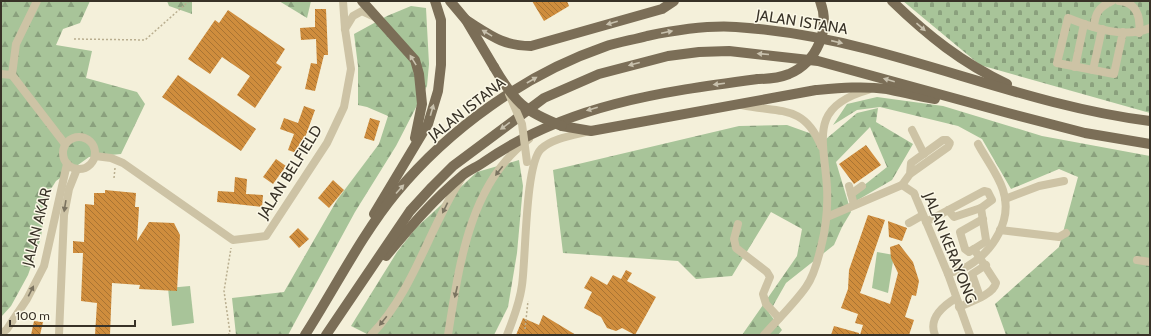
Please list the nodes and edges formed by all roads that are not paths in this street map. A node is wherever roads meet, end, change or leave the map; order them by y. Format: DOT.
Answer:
graph roads {
  1 [pos="37,1"];
  2 [pos="343,1"];
  3 [pos="362,1"];
  4 [pos="434,1"];
  5 [pos="450,1"];
  6 [pos="674,1"];
  7 [pos="820,1"];
  8 [pos="892,1"];
  9 [pos="1112,1"];
  10 [pos="1119,1"];
  11 [pos="375,17"];
  12 [pos="466,20"];
  13 [pos="1084,24"];
  14 [pos="1094,27"];
  15 [pos="1150,28"];
  16 [pos="345,29"];
  17 [pos="1102,29"];
  18 [pos="1123,32"];
  19 [pos="1139,33"];
  20 [pos="1075,67"];
  21 [pos="1093,70"];
  22 [pos="1,74"];
  23 [pos="12,75"];
  24 [pos="504,84"];
  25 [pos="874,88"];
  26 [pos="1032,96"];
  27 [pos="740,104"];
  28 [pos="1008,114"];
  29 [pos="1150,121"];
  30 [pos="548,126"];
  31 [pos="912,130"];
  32 [pos="591,131"];
  33 [pos="65,144"];
  34 [pos="978,144"];
  35 [pos="1150,144"];
  36 [pos="822,149"];
  37 [pos="411,152"];
  38 [pos="924,154"];
  39 [pos="95,156"];
  40 [pos="67,164"];
  41 [pos="77,169"];
  42 [pos="464,174"];
  43 [pos="910,174"];
  44 [pos="1064,181"];
  45 [pos="902,185"];
  46 [pos="862,186"];
  47 [pos="529,194"];
  48 [pos="1005,199"];
  49 [pos="854,205"];
  50 [pos="981,208"];
  51 [pos="948,210"];
  52 [pos="827,217"];
  53 [pos="925,219"];
  54 [pos="983,219"];
  55 [pos="909,223"];
  56 [pos="738,224"];
  57 [pos="1000,230"];
  58 [pos="1066,233"];
  59 [pos="974,249"];
  60 [pos="979,258"];
  61 [pos="1137,260"];
  62 [pos="1150,262"];
  63 [pos="986,265"];
  64 [pos="347,268"];
  65 [pos="948,274"];
  66 [pos="980,297"];
  67 [pos="956,298"];
  68 [pos="348,302"];
  69 [pos="960,307"];
  70 [pos="779,318"];
  71 [pos="1,334"];
  72 [pos="58,335"];
  73 [pos="305,335"];
  74 [pos="326,335"];
  75 [pos="371,335"];
  76 [pos="448,335"];
  77 [pos="507,335"];
  78 [pos="764,335"];
  79 [pos="935,335"];
  80 [pos="970,335"];
  1 -- 23 [label="street"];
  2 -- 16 [label="street, JALAN BELFIELD"];
  3 -- 11 [label="main road"];
  37 -- 4 [label="main road, one-way"];
  5 -- 12 [label="main road"];
  6 -- 12 [label="main road, one-way"];
  7 -- 30 [label="main road, one-way, bridge"];
  8 -- 26 [label="main road, one-way"];
  9 -- 14 [label="street"];
  10 -- 19 [label="street"];
  11 -- 16 [label="street"];
  37 -- 11 [label="main road, one-way"];
  12 -- 24 [label="main road, bridge"];
  13 -- 14 [label="street"];
  13 -- 20 [label="street"];
  13 -- 20 [label="street"];
  14 -- 17 [label="street"];
  15 -- 19 [label="street"];
  16 -- 39 [label="street, JALAN BELFIELD"];
  17 -- 18 [label="street"];
  17 -- 21 [label="street"];
  18 -- 19 [label="street"];
  18 -- 21 [label="street"];
  20 -- 21 [label="street"];
  22 -- 23 [label="street"];
  23 -- 33 [label="street"];
  24 -- 32 [label="main road, bridge"];
  24 -- 47 [label="street, bridge"];
  25 -- 27 [label="main road"];
  25 -- 28 [label="main road"];
  25 -- 36 [label="street"];
  26 -- 29 [label="main road, JALAN ISTANA"];
  64 -- 26 [label="main road, JALAN ISTANA, one-way"];
  27 -- 32 [label="main road"];
  27 -- 36 [label="street"];
  28 -- 35 [label="main road"];
  28 -- 68 [label="main road, one-way"];
  30 -- 42 [label="main road"];
  30 -- 76 [label="street, one-way"];
  31 -- 38 [label="street"];
  32 -- 47 [label="street"];
  33 -- 39 [label="street"];
  33 -- 40 [label="street"];
  34 -- 48 [label="street"];
  36 -- 52 [label="street"];
  37 -- 64 [label="main road"];
  38 -- 43 [label="street"];
  38 -- 43 [label="street"];
  39 -- 41 [label="street"];
  40 -- 41 [label="street"];
  71 -- 40 [label="street, JALAN AKAR, one-way"];
  41 -- 72 [label="street, one-way"];
  42 -- 68 [label="main road"];
  42 -- 75 [label="street, one-way"];
  43 -- 45 [label="street"];
  44 -- 48 [label="street"];
  45 -- 49 [label="street, JALAN KERAYONG"];
  45 -- 53 [label="street, JALAN KERAYONG"];
  46 -- 49 [label="street"];
  47 -- 77 [label="street"];
  48 -- 57 [label="street"];
  49 -- 52 [label="street, JALAN KERAYONG"];
  50 -- 51 [label="street"];
  50 -- 51 [label="street"];
  50 -- 54 [label="street"];
  51 -- 53 [label="street"];
  52 -- 70 [label="street"];
  53 -- 55 [label="street"];
  53 -- 65 [label="street, JALAN KERAYONG"];
  54 -- 59 [label="street"];
  54 -- 59 [label="street"];
  56 -- 70 [label="street"];
  57 -- 58 [label="street"];
  57 -- 60 [label="street"];
  59 -- 60 [label="street"];
  60 -- 63 [label="street"];
  60 -- 65 [label="street"];
  61 -- 62 [label="street"];
  63 -- 66 [label="street"];
  63 -- 66 [label="street"];
  64 -- 73 [label="main road, JALAN ISTANA"];
  65 -- 67 [label="street, JALAN KERAYONG"];
  66 -- 69 [label="street"];
  67 -- 69 [label="street, JALAN KERAYONG"];
  67 -- 79 [label="street"];
  68 -- 74 [label="main road"];
  69 -- 80 [label="street, JALAN KERAYONG"];
  70 -- 78 [label="street"];
}
